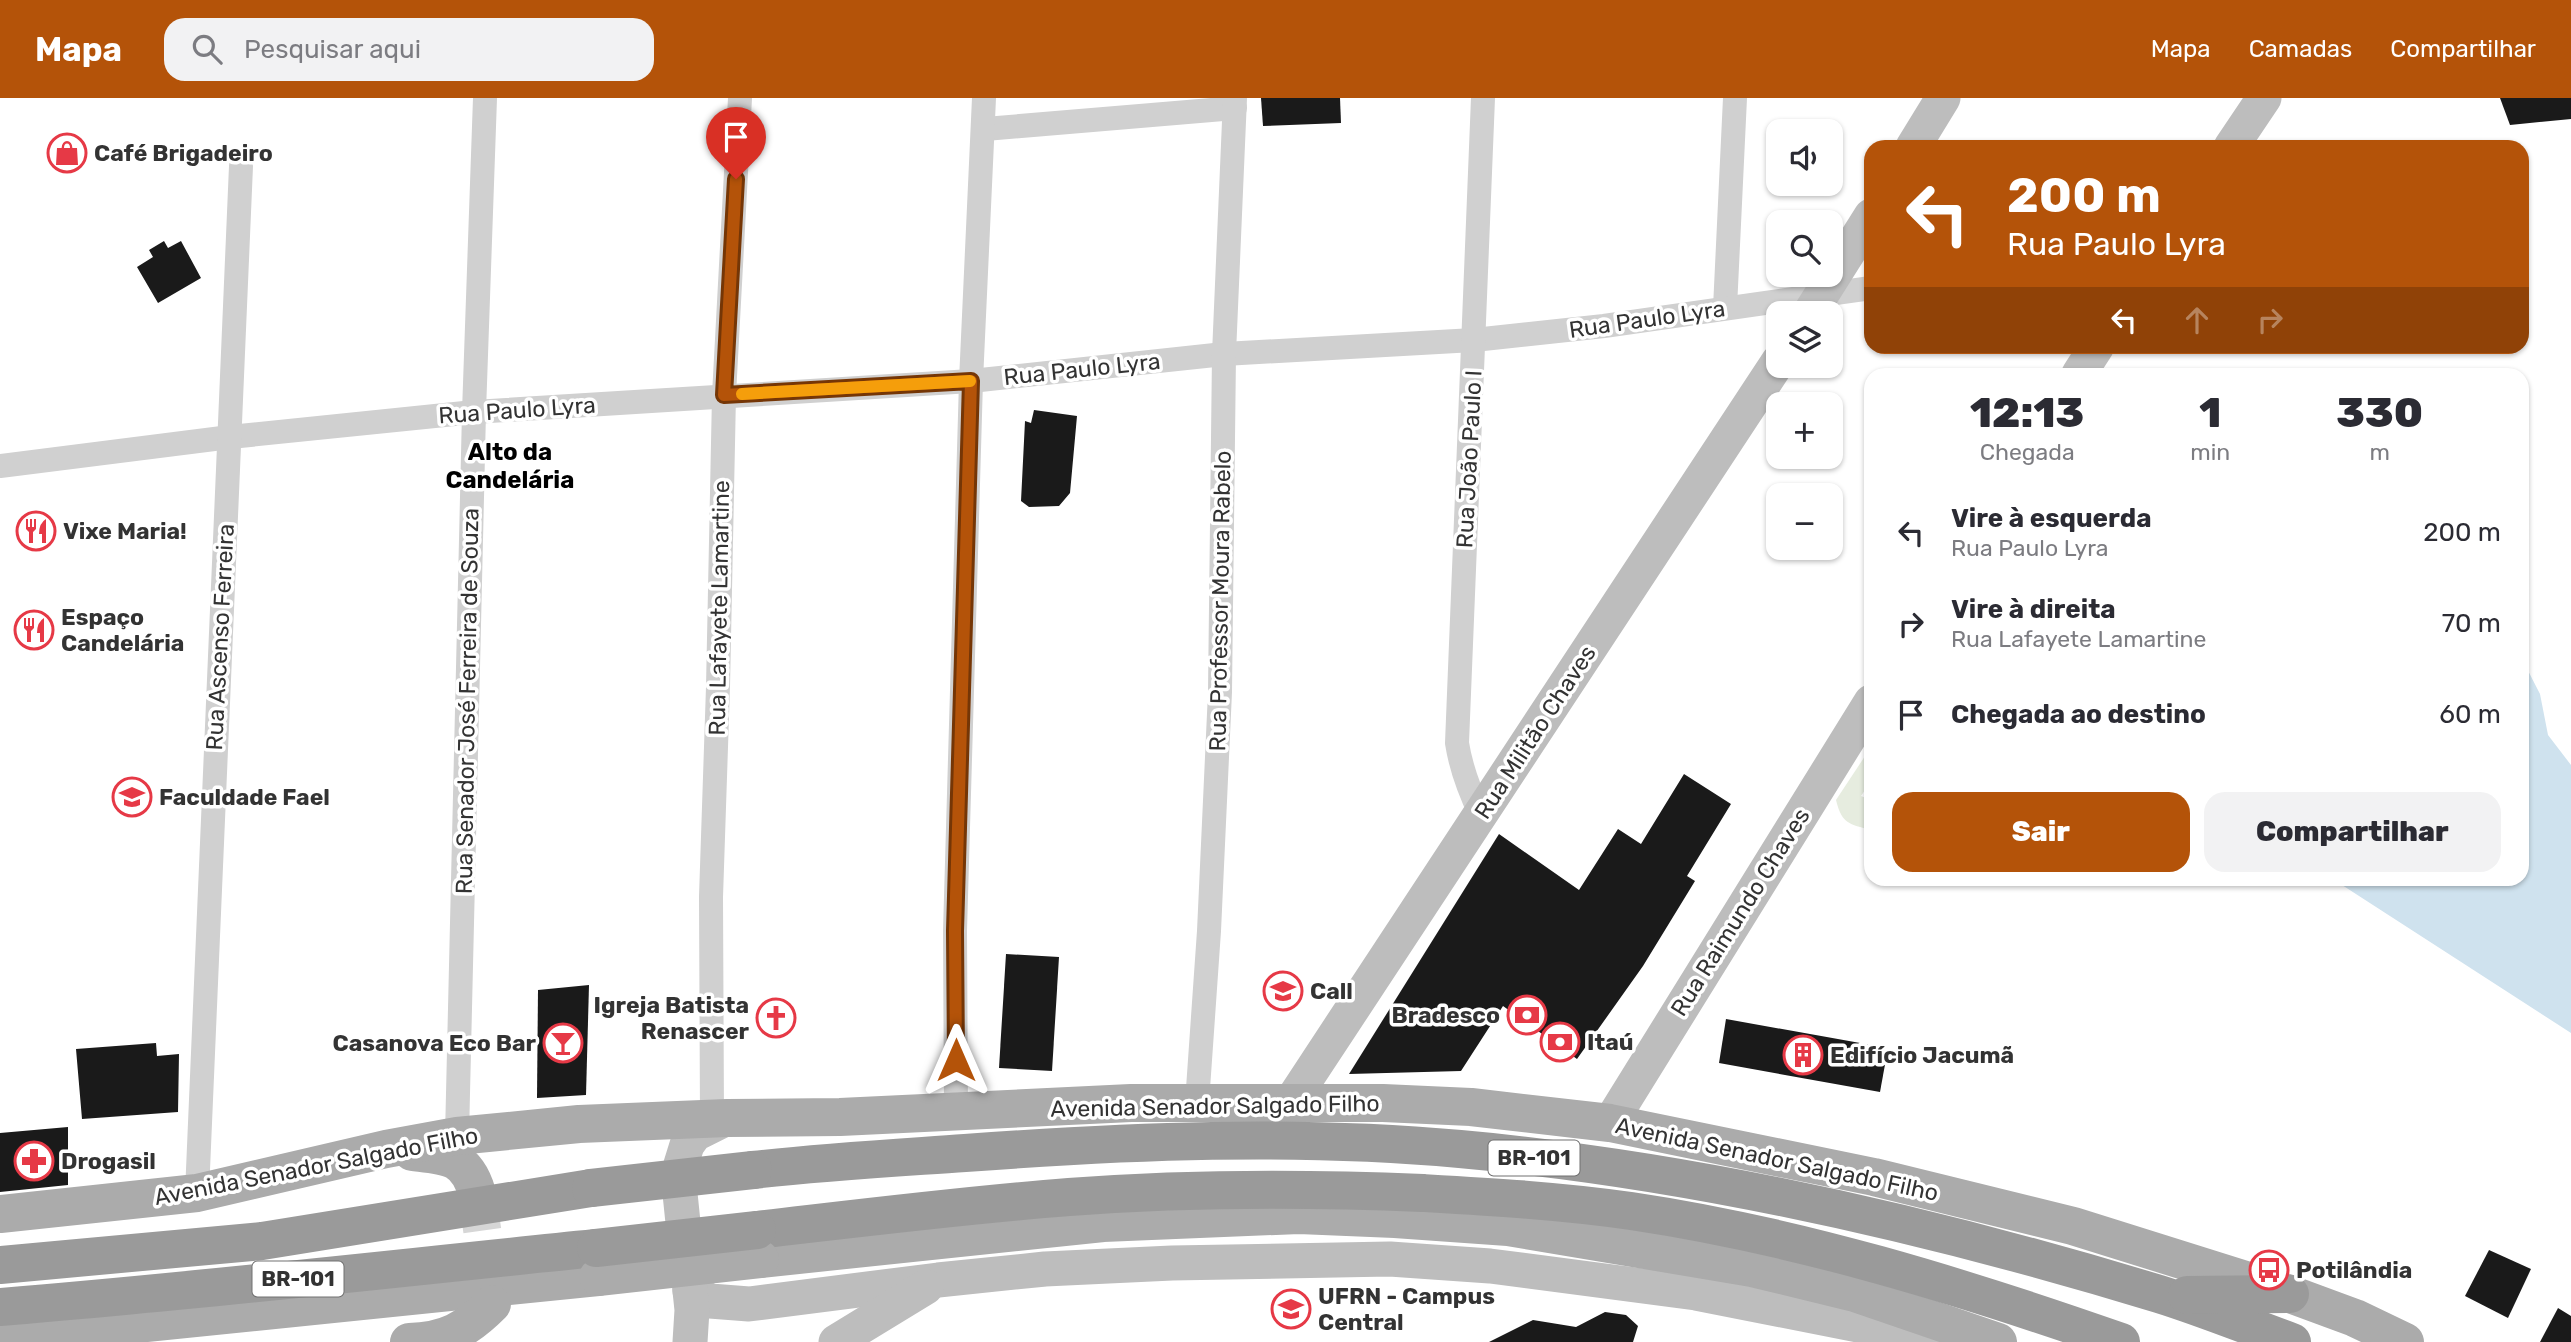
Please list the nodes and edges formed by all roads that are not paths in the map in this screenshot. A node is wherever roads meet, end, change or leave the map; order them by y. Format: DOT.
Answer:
graph roads {
  1 [pos="485,98"];
  2 [pos="740,98"];
  3 [pos="984,98"];
  4 [pos="1483,98"];
  5 [pos="1735,98"];
  6 [pos="1943,98"];
  7 [pos="2264,98"];
  8 [pos="1235,103"];
  9 [pos="985,129"];
  10 [pos="1917,140"];
  11 [pos="2236,140"];
  12 [pos="241,166"];
  13 [pos="1864,227"];
  14 [pos="1864,290"];
  15 [pos="1818,301"];
  16 [pos="1826,301"];
  17 [pos="1766,306"];
  18 [pos="1725,308"];
  19 [pos="1474,340"];
  20 [pos="1224,354"];
  21 [pos="1767,378"];
  22 [pos="971,381"];
  23 [pos="724,395"];
  24 [pos="474,412"];
  25 [pos="230,437"];
  26 [pos="0,466"];
  27 [pos="1864,713"];
  28 [pos="1481,814"];
  29 [pos="1290,1102"];
  30 [pos="1197,1103"];
  31 [pos="956,1111"];
  32 [pos="719,1118"];
  33 [pos="1610,1123"];
  34 [pos="457,1136"];
  35 [pos="386,1149"];
  36 [pos="197,1193"];
  37 [pos="477,1193"];
  38 [pos="0,1214"];
  39 [pos="759,1244"];
  40 [pos="597,1263"];
  41 [pos="0,1265"];
  42 [pos="938,1280"];
  43 [pos="689,1287"];
  44 [pos="2290,1294"];
  45 [pos="2162,1295"];
  46 [pos="0,1307"];
  47 [pos="0,1338"];
  48 [pos="409,1342"];
  49 [pos="496,1342"];
  50 [pos="690,1342"];
  51 [pos="836,1342"];
  52 [pos="1927,1342"];
  53 [pos="1998,1342"];
  54 [pos="2121,1342"];
  55 [pos="2292,1342"];
  56 [pos="2405,1342"];
  1 -- 24 [label="street, Rua Senador José Ferreira de Souza"];
  2 -- 23 [label="street, Rua Lafayete Lamartine"];
  3 -- 9 [label="street"];
  4 -- 19 [label="street, Rua João Paulo I"];
  5 -- 18 [label="street"];
  6 -- 10 [label="main road"];
  7 -- 11 [label="main road"];
  8 -- 9 [label="street"];
  8 -- 20 [label="street, Rua Professor Moura Rabelo"];
  9 -- 22 [label="street"];
  12 -- 25 [label="street, Rua Ascenso Ferreira"];
  13 -- 15 [label="main road"];
  14 -- 16 [label="street, Rua Paulo Lyra"];
  17 -- 18 [label="street, Rua Paulo Lyra"];
  18 -- 19 [label="street, Rua Paulo Lyra"];
  19 -- 20 [label="street, Rua Paulo Lyra"];
  19 -- 28 [label="street, Rua João Paulo I"];
  20 -- 22 [label="street, Rua Paulo Lyra"];
  20 -- 30 [label="street, Rua Professor Moura Rabelo"];
  21 -- 28 [label="main road, Rua Militão Chaves"];
  22 -- 23 [label="street, Rua Paulo Lyra"];
  22 -- 31 [label="street"];
  23 -- 24 [label="street, Rua Paulo Lyra"];
  23 -- 32 [label="street, Rua Lafayete Lamartine"];
  24 -- 25 [label="street, Rua Paulo Lyra"];
  24 -- 34 [label="street, Rua Senador José Ferreira de Souza"];
  25 -- 26 [label="street, Rua Paulo Lyra"];
  25 -- 36 [label="street, Rua Ascenso Ferreira"];
  27 -- 33 [label="main road, Rua Raimundo Chaves"];
  28 -- 29 [label="main road, Rua Militão Chaves"];
  29 -- 30 [label="main road, Avenida Senador Salgado Filho"];
  29 -- 33 [label="main road, Avenida Senador Salgado Filho"];
  30 -- 31 [label="main road, Avenida Senador Salgado Filho"];
  31 -- 32 [label="main road, Avenida Senador Salgado Filho"];
  32 -- 34 [label="main road, Avenida Senador Salgado Filho"];
  32 -- 43 [label="main road"];
  33 -- 44 [label="main road, Avenida Senador Salgado Filho"];
  34 -- 35 [label="main road, Avenida Senador Salgado Filho"];
  35 -- 36 [label="main road, Avenida Senador Salgado Filho"];
  35 -- 37 [label="main road"];
  36 -- 38 [label="main road, Avenida Senador Salgado Filho"];
  39 -- 40 [label="highway, BR-101, bridge"];
  39 -- 53 [label="main road"];
  39 -- 54 [label="highway, BR-101"];
  40 -- 46 [label="highway, BR-101"];
  40 -- 47 [label="main road"];
  41 -- 45 [label="highway, Avenida Senador Salgado Filho / BR-101, bridge"];
  42 -- 43 [label="main road"];
  42 -- 51 [label="main road"];
  42 -- 52 [label="main road"];
  43 -- 50 [label="main road"];
  44 -- 45 [label="highway"];
  44 -- 56 [label="main road, Avenida Senador Salgado Filho"];
  45 -- 55 [label="highway, Avenida Senador Salgado Filho / BR-101"];
  48 -- 49 [label="main road"];
}
